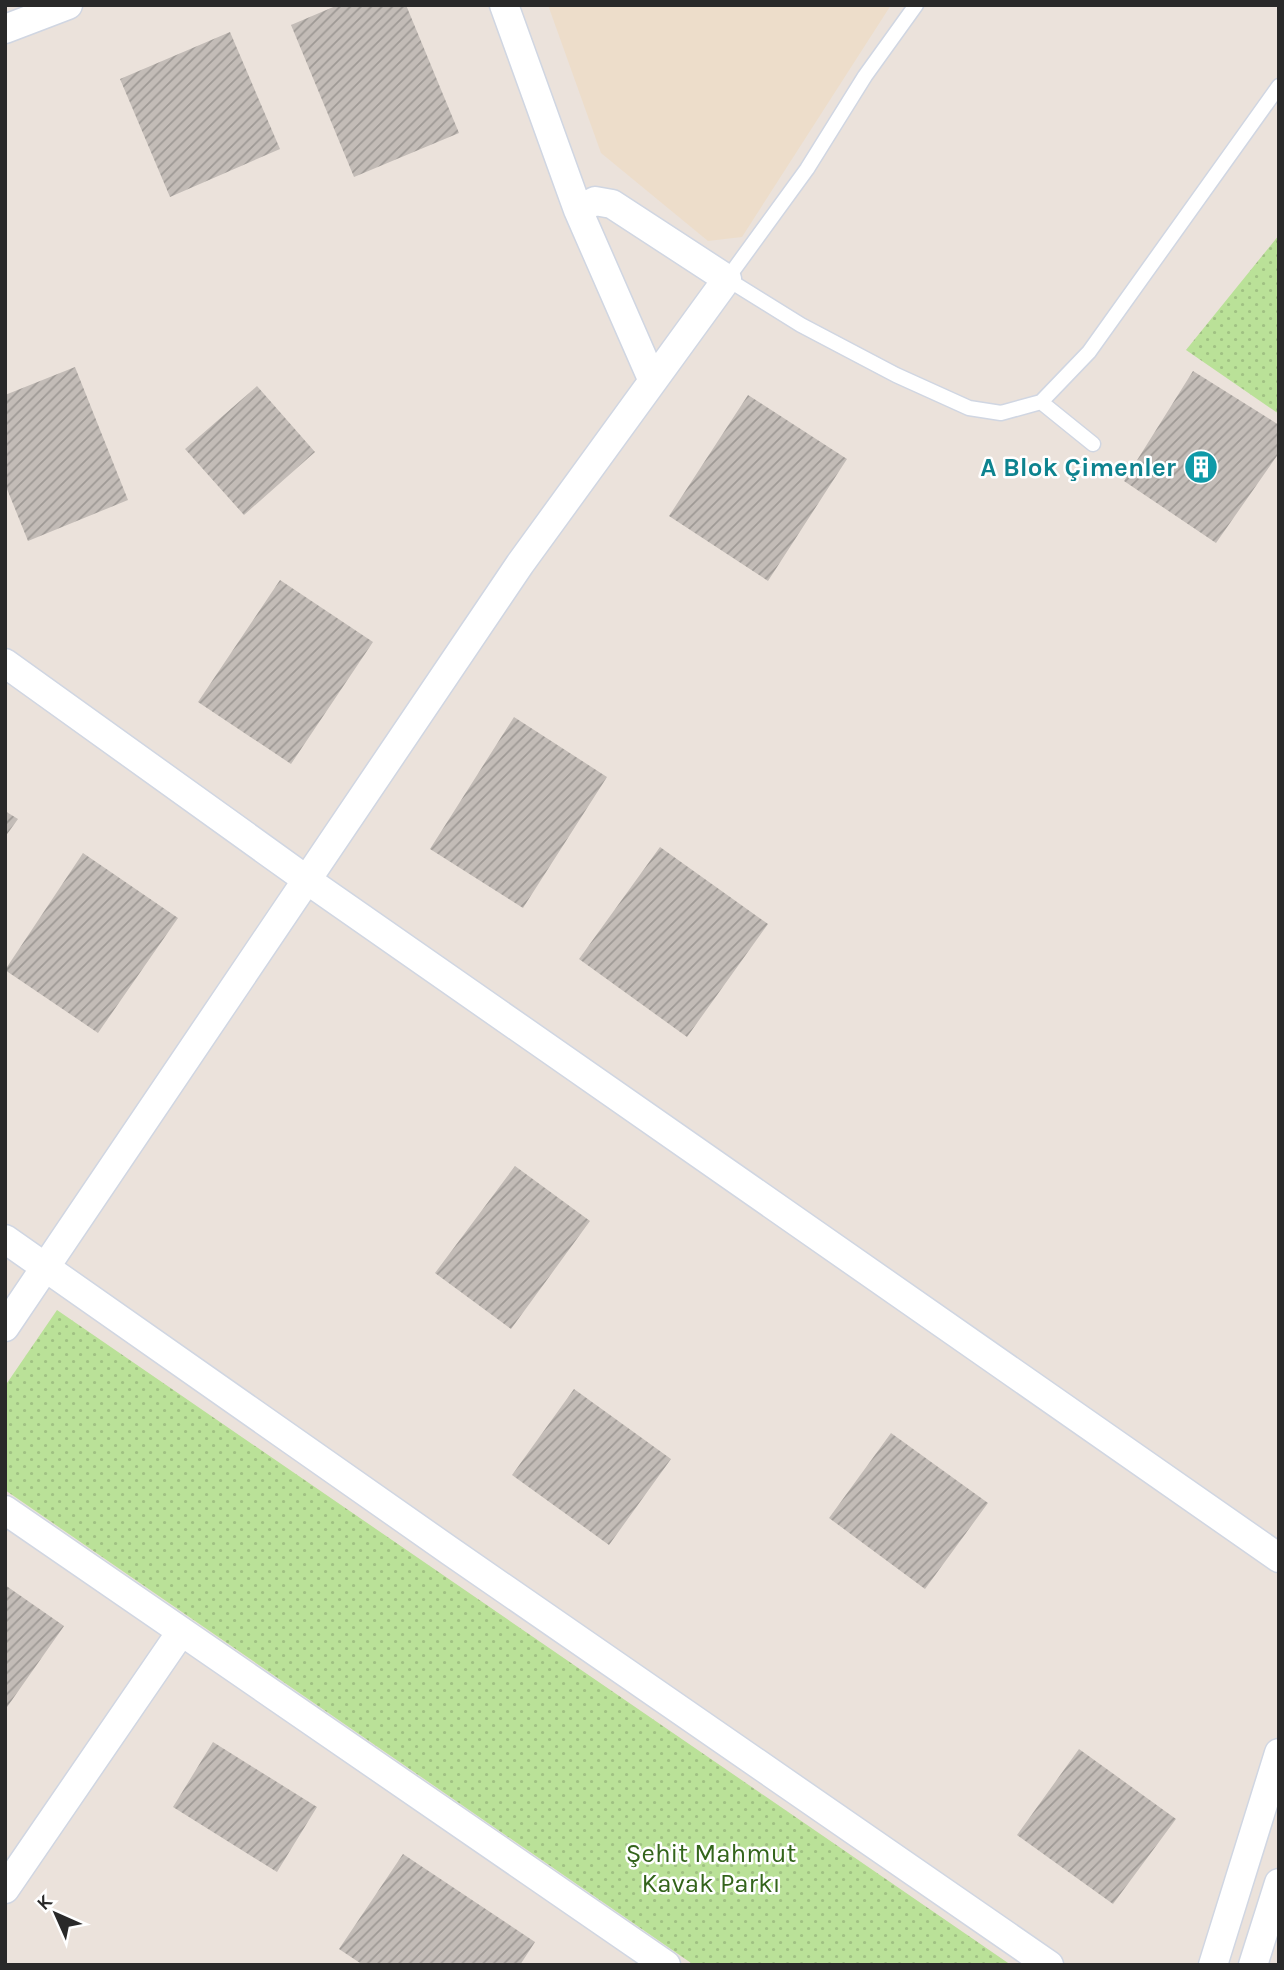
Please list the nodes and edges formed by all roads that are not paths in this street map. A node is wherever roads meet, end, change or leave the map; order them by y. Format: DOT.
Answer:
graph roads {
  1 [pos="68,5"];
  2 [pos="504,5"];
  3 [pos="916,5"];
  4 [pos="5,29"];
  5 [pos="1279,86"];
  6 [pos="578,210"];
  7 [pos="727,279"];
  8 [pos="652,379"];
  9 [pos="1041,402"];
  10 [pos="1093,444"];
  11 [pos="5,663"];
  12 [pos="307,880"];
  13 [pos="5,1239"];
  14 [pos="45,1267"];
  15 [pos="5,1327"];
  16 [pos="5,1510"];
  17 [pos="1279,1558"];
  18 [pos="181,1632"];
  19 [pos="1279,1753"];
  20 [pos="1279,1882"];
  21 [pos="5,1889"];
  22 [pos="666,1965"];
  23 [pos="1049,1965"];
  24 [pos="1213,1965"];
  25 [pos="1252,1965"];
  1 -- 4 [label="street"];
  2 -- 6 [label="street"];
  3 -- 7 [label="lane"];
  5 -- 9 [label="lane"];
  6 -- 7 [label="street"];
  6 -- 8 [label="street"];
  7 -- 8 [label="street"];
  7 -- 9 [label="lane"];
  8 -- 12 [label="street"];
  9 -- 10 [label="lane"];
  11 -- 12 [label="street"];
  12 -- 14 [label="street"];
  12 -- 17 [label="street"];
  13 -- 14 [label="street"];
  14 -- 15 [label="street"];
  14 -- 23 [label="street"];
  16 -- 18 [label="street"];
  18 -- 21 [label="street"];
  18 -- 22 [label="street"];
  19 -- 24 [label="street"];
  20 -- 25 [label="street"];
}
